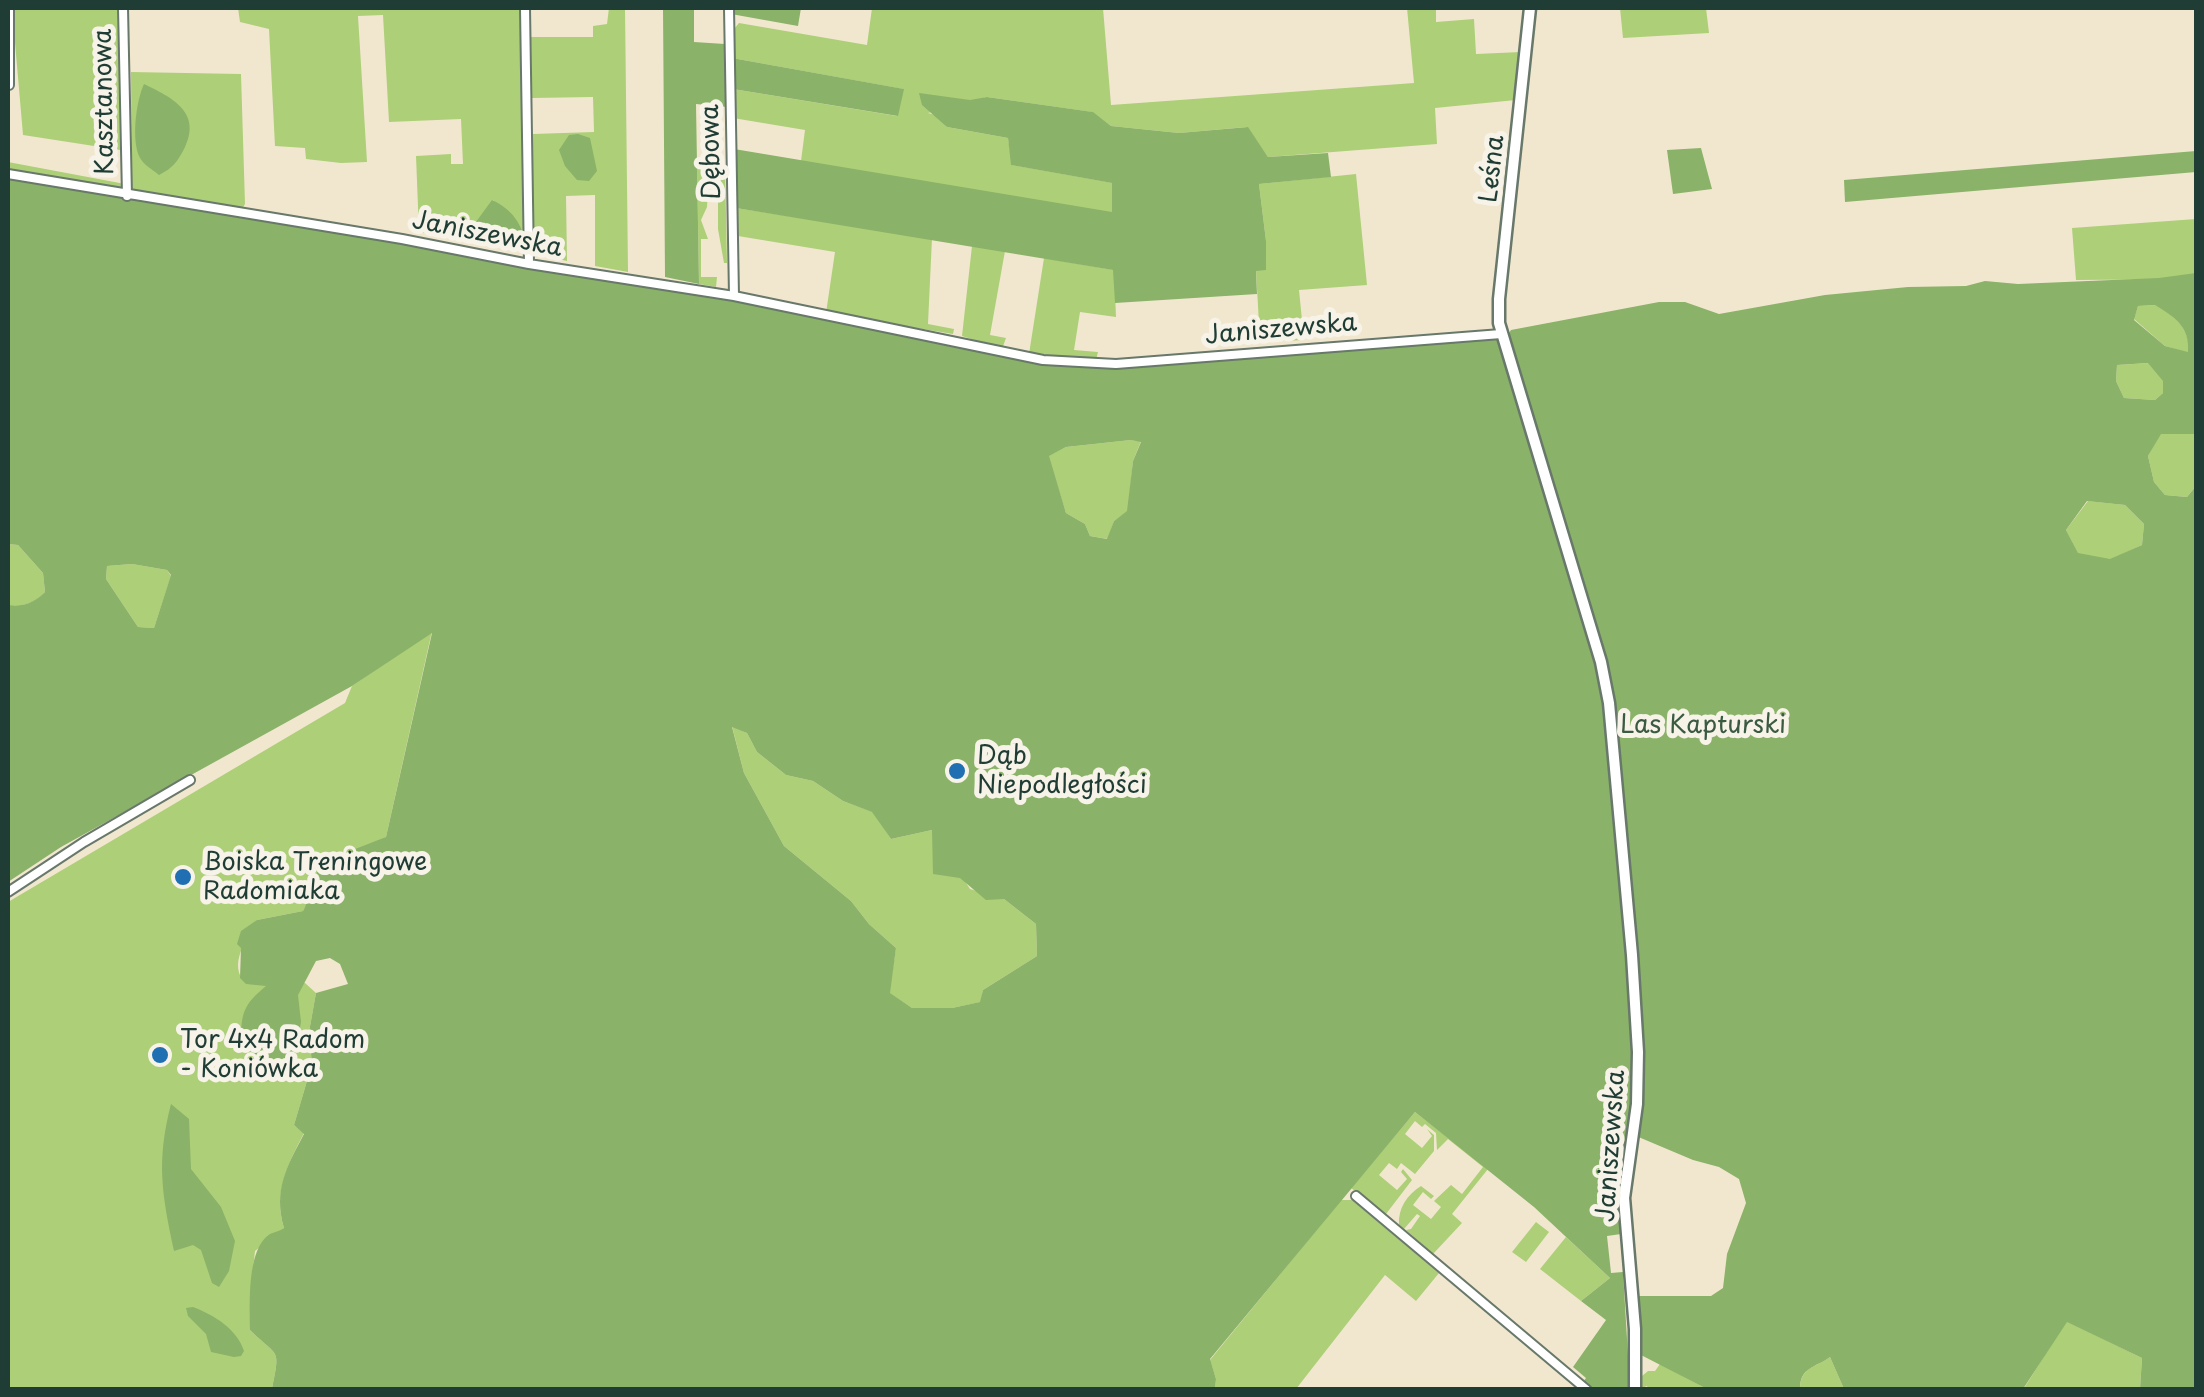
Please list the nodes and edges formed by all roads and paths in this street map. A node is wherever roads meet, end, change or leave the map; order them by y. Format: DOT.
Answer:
graph roads {
  1 [pos="8,8"];
  2 [pos="123,8"];
  3 [pos="526,8"];
  4 [pos="729,8"];
  5 [pos="1530,8"];
  6 [pos="9,85"];
  7 [pos="8,174"];
  8 [pos="127,196"];
  9 [pos="529,264"];
  10 [pos="734,296"];
  11 [pos="1502,334"];
  12 [pos="190,780"];
  13 [pos="8,892"];
  14 [pos="1356,1196"];
  15 [pos="1587,1390"];
  16 [pos="1636,1390"];
  1 -- 6 [label="street"];
  2 -- 8 [label="street, Kasztanowa"];
  3 -- 9 [label="street"];
  4 -- 10 [label="street, Dębowa"];
  5 -- 11 [label="street, Leśna"];
  7 -- 8 [label="street, Janiszewska"];
  8 -- 9 [label="street, Janiszewska"];
  9 -- 10 [label="street, Janiszewska"];
  10 -- 11 [label="street, Janiszewska"];
  11 -- 16 [label="street, Janiszewska"];
  12 -- 13 [label="street"];
  14 -- 15 [label="street"];
}
